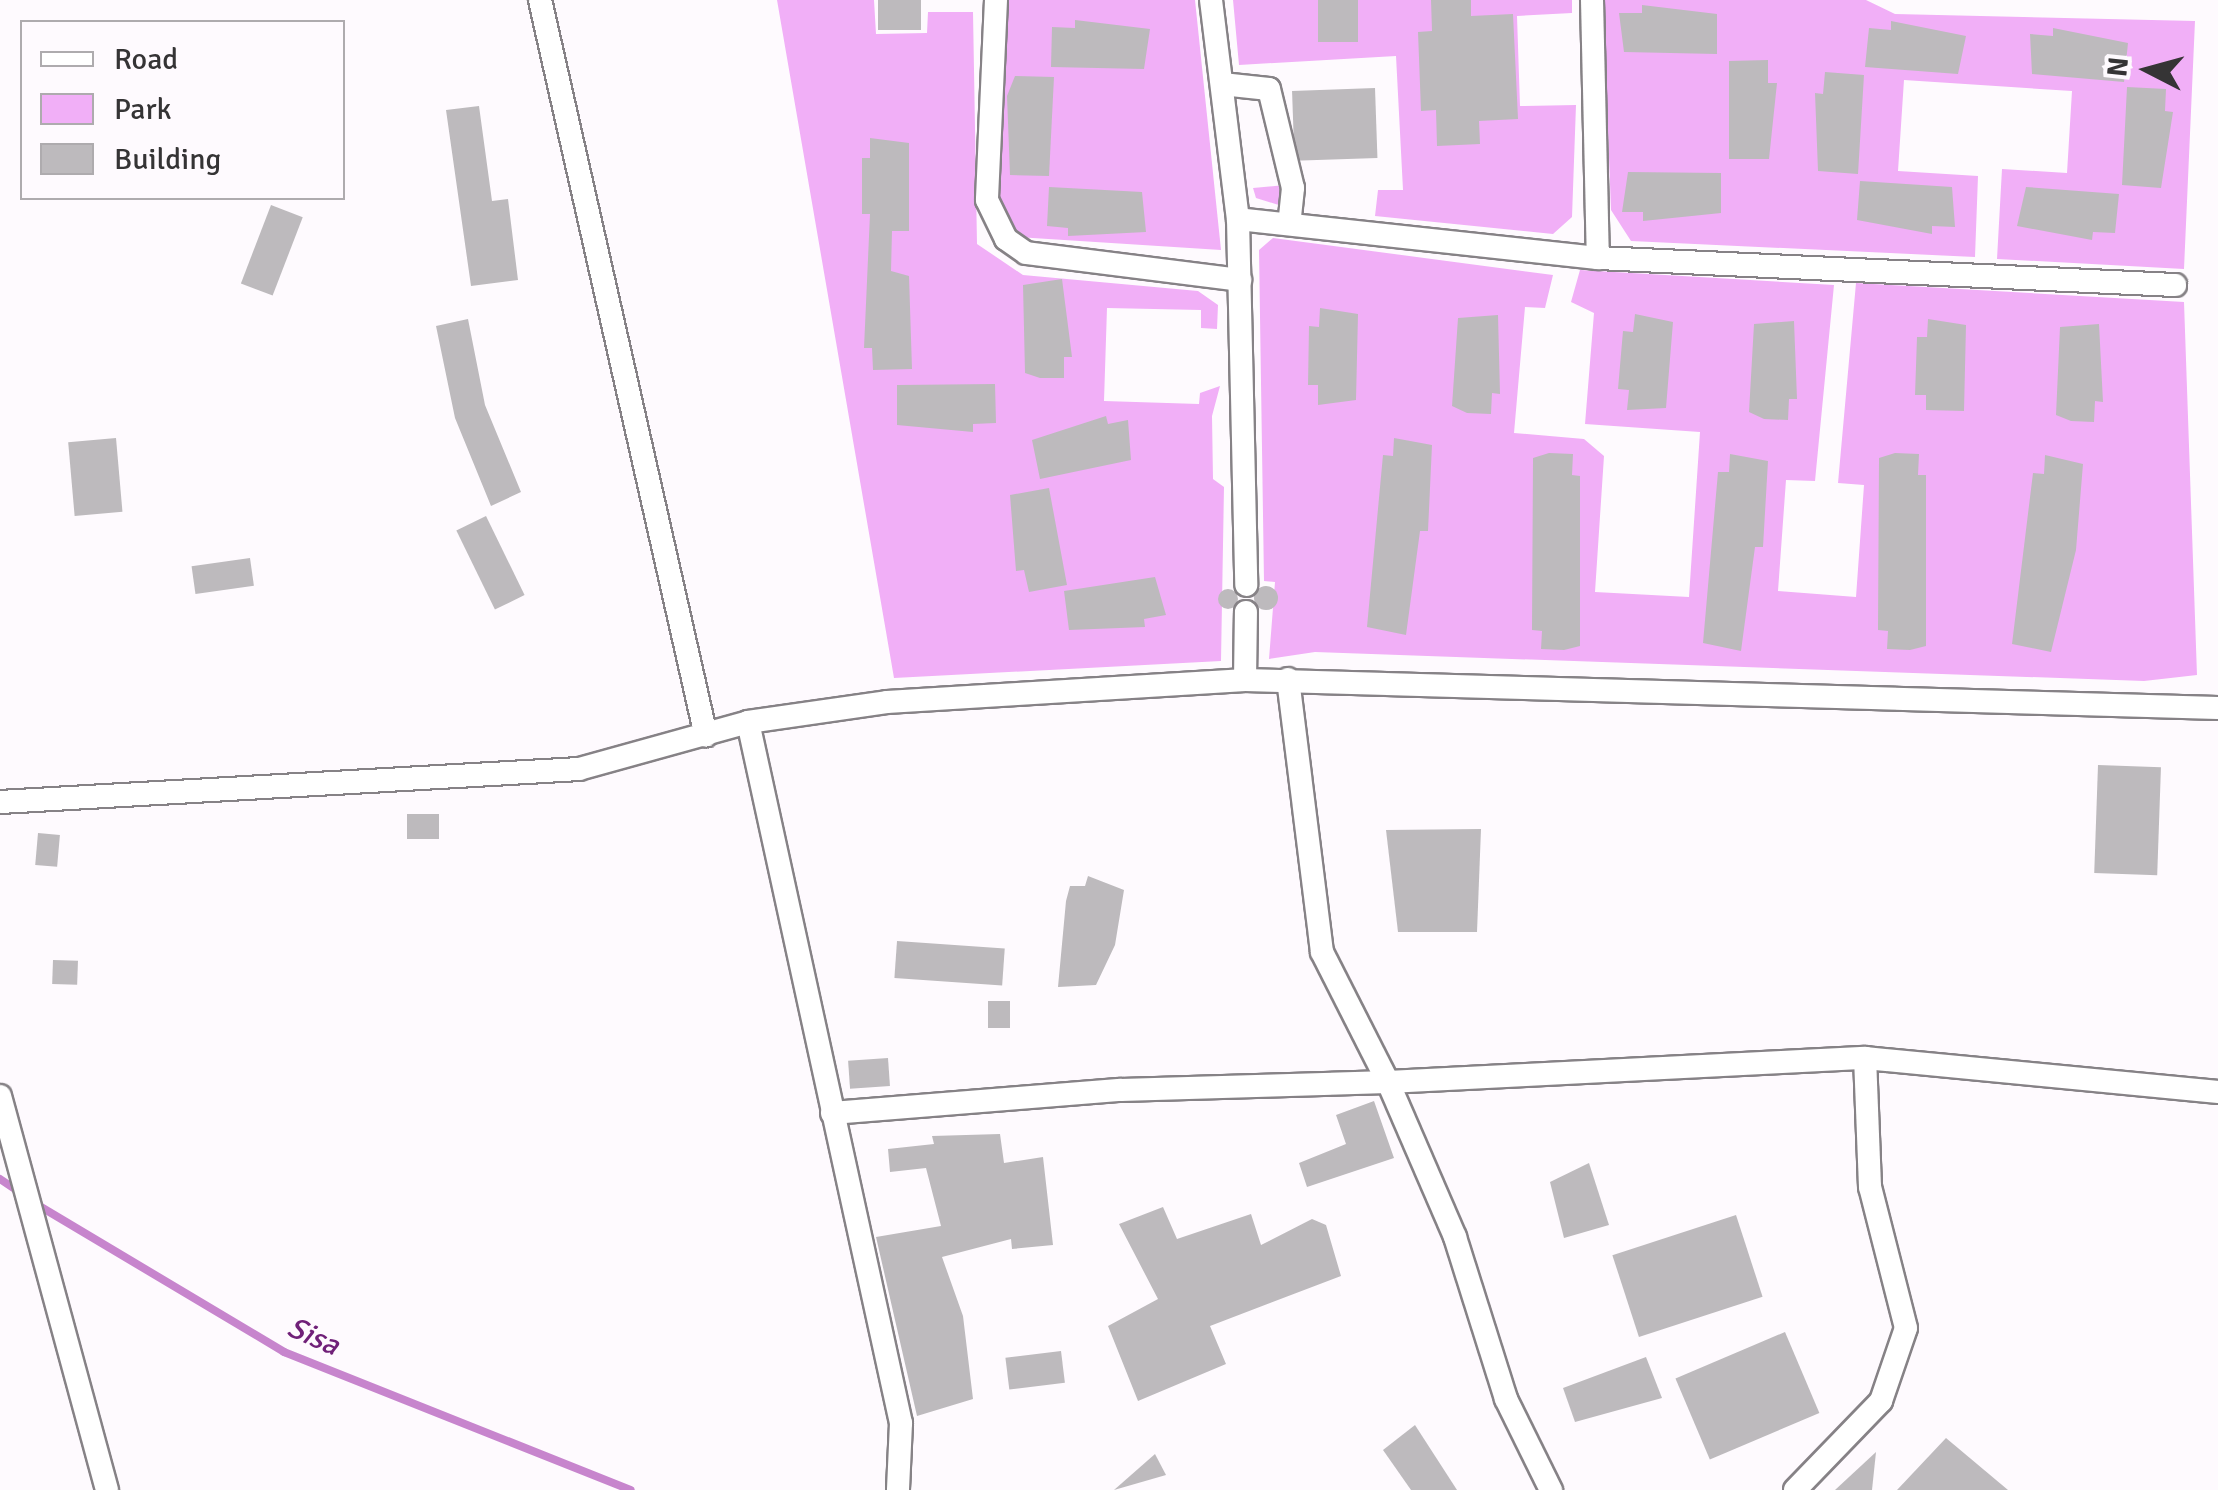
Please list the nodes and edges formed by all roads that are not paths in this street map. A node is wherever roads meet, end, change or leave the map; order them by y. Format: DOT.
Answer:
graph roads {
  1 [pos="540,0"];
  2 [pos="996,0"];
  3 [pos="1210,0"];
  4 [pos="1592,0"];
  5 [pos="1222,84"];
  6 [pos="1238,219"];
  7 [pos="1289,224"];
  8 [pos="1598,258"];
  9 [pos="1240,280"];
  10 [pos="2175,285"];
  11 [pos="1246,585"];
  12 [pos="1246,612"];
  13 [pos="1288,678"];
  14 [pos="1245,680"];
  15 [pos="2218,708"];
  16 [pos="748,722"];
  17 [pos="706,736"];
  18 [pos="0,802"];
  19 [pos="1864,1058"];
  20 [pos="1388,1082"];
  21 [pos="2218,1092"];
  22 [pos="0,1096"];
  23 [pos="832,1114"];
  24 [pos="107,1490"];
  25 [pos="898,1490"];
  26 [pos="1550,1490"];
  27 [pos="1795,1490"];
  1 -- 17 [label="street"];
  2 -- 9 [label="street"];
  3 -- 5 [label="street"];
  4 -- 8 [label="street"];
  5 -- 6 [label="street"];
  5 -- 7 [label="street"];
  6 -- 7 [label="street"];
  6 -- 9 [label="street"];
  7 -- 8 [label="street"];
  8 -- 10 [label="street"];
  9 -- 11 [label="street"];
  12 -- 14 [label="street"];
  13 -- 14 [label="street"];
  13 -- 15 [label="street"];
  13 -- 20 [label="street"];
  14 -- 16 [label="street"];
  16 -- 17 [label="street"];
  16 -- 23 [label="street"];
  17 -- 18 [label="street"];
  19 -- 20 [label="street"];
  19 -- 21 [label="street"];
  19 -- 27 [label="street"];
  20 -- 23 [label="street"];
  20 -- 26 [label="street"];
  22 -- 24 [label="street"];
  23 -- 25 [label="street"];
}
